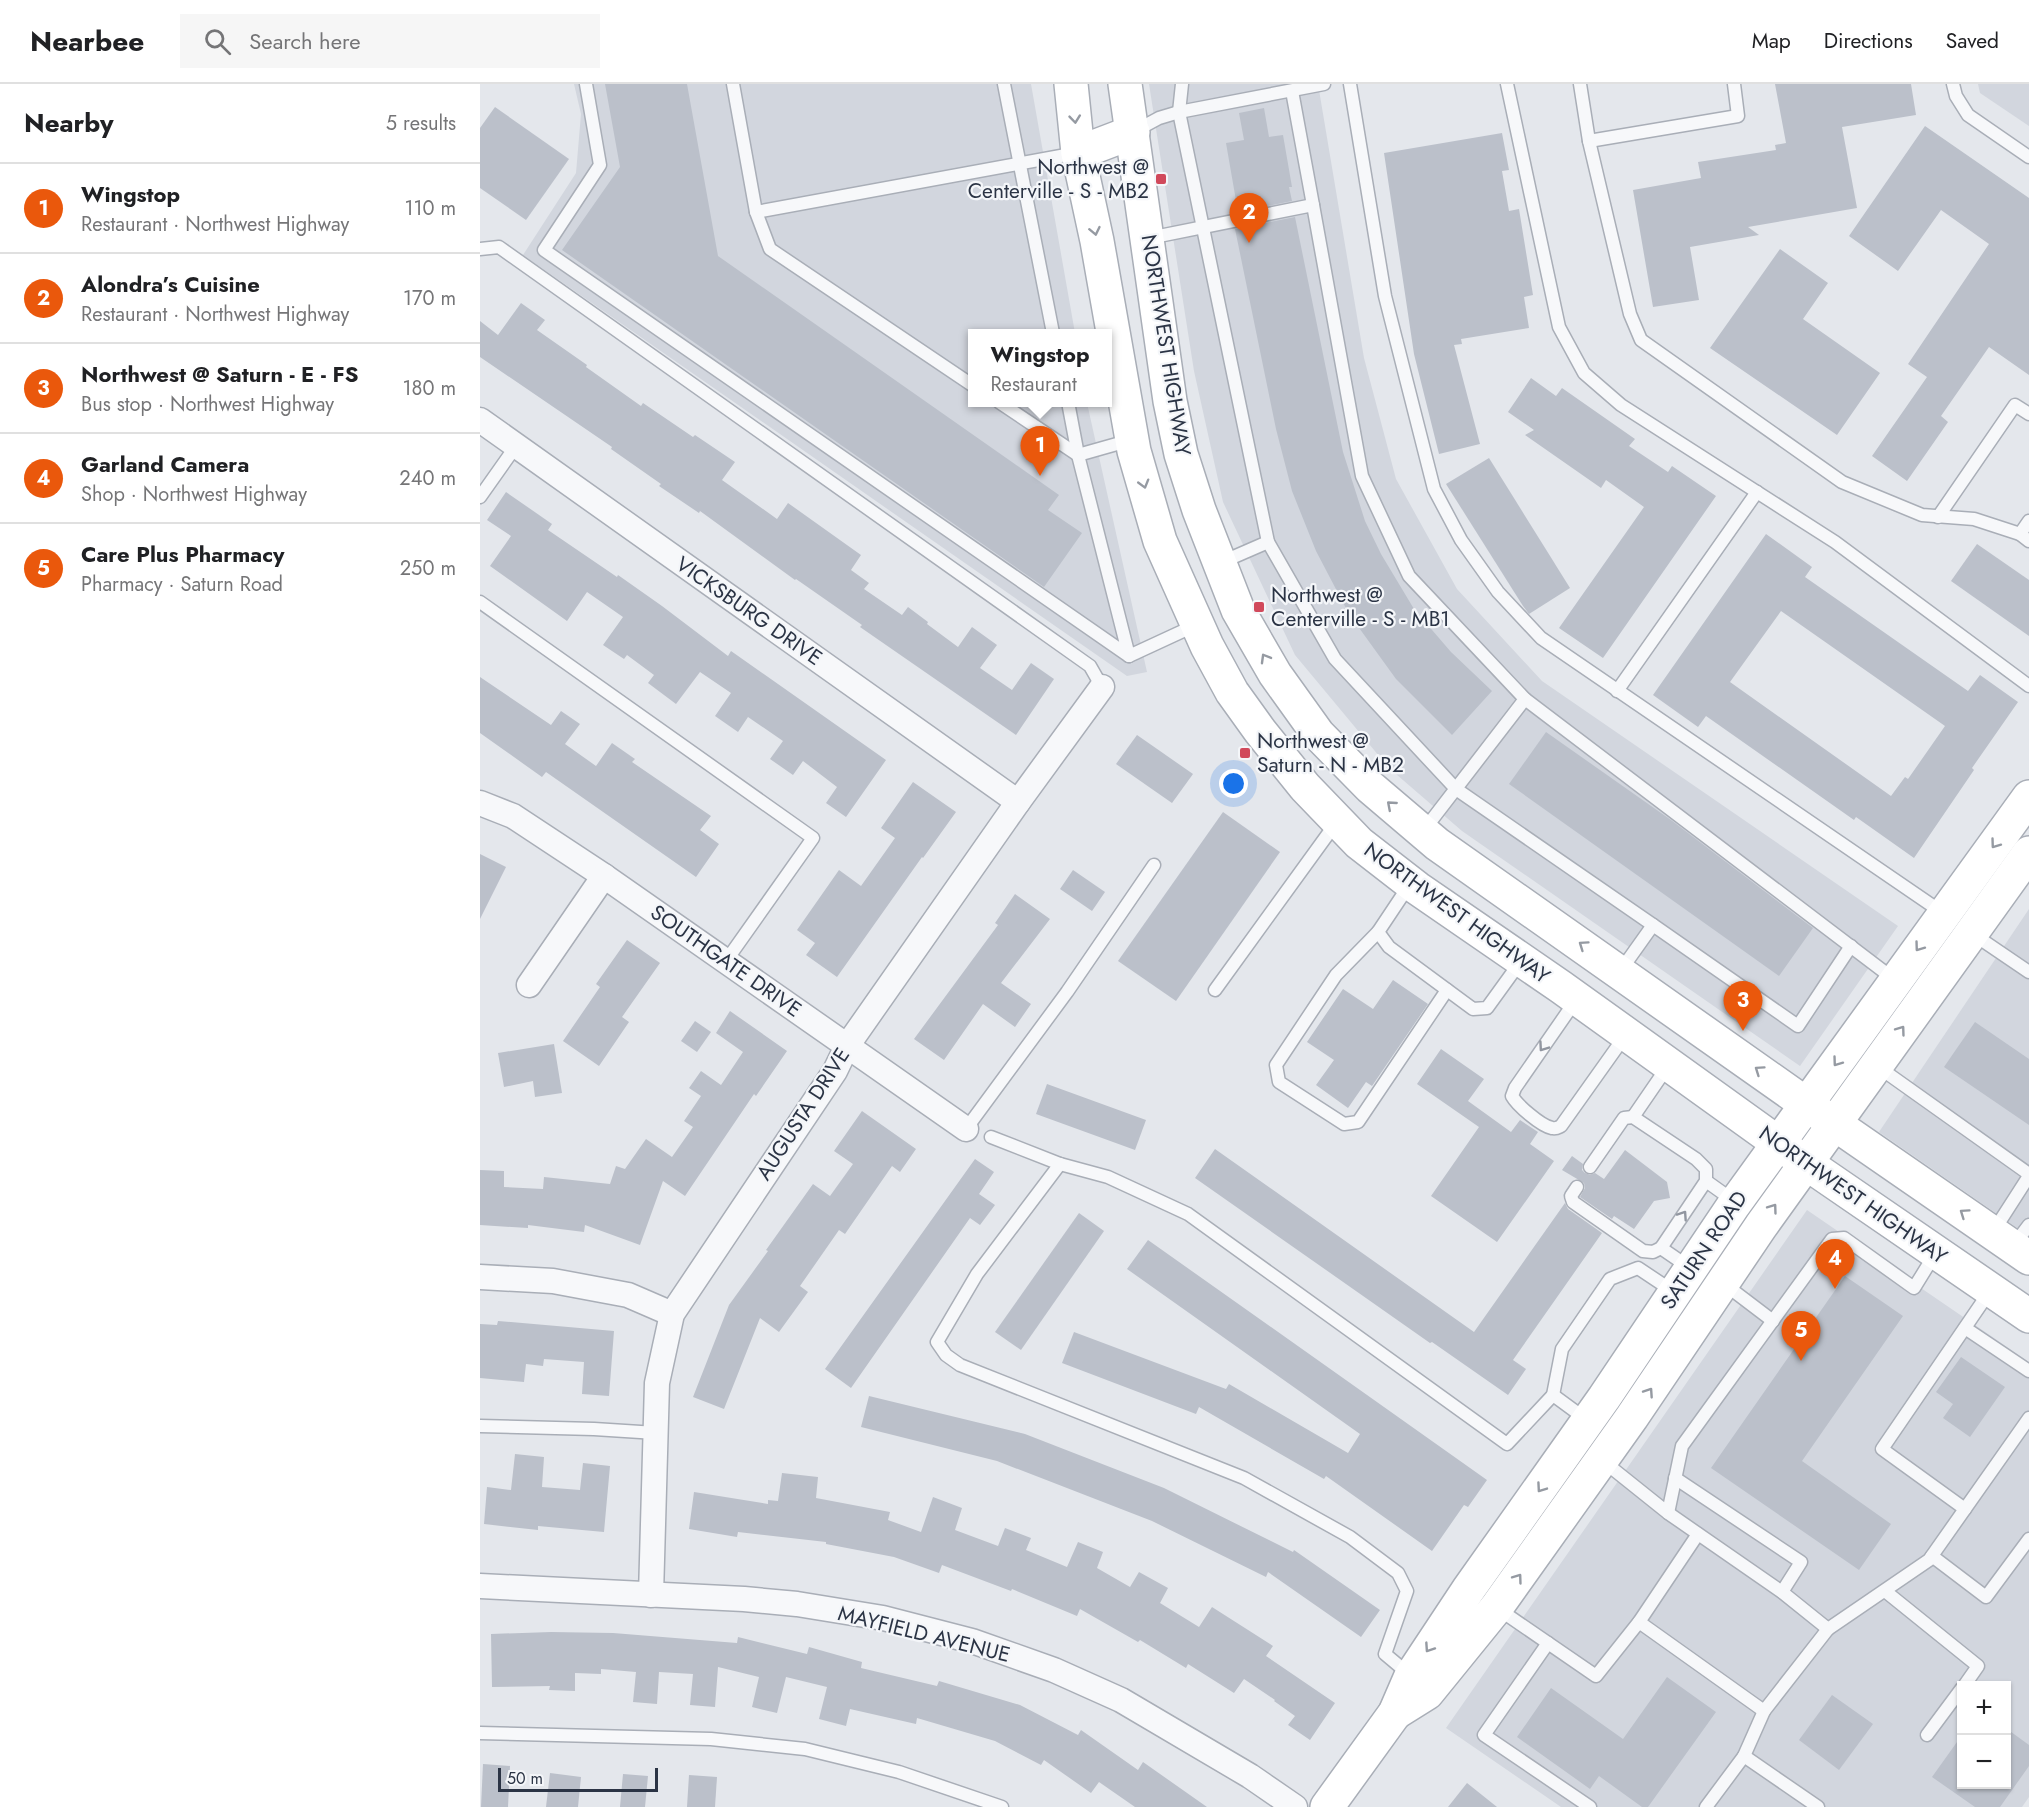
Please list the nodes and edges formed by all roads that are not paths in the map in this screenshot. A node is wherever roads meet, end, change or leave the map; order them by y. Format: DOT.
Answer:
graph roads {
  1 [pos="586,84"];
  2 [pos="733,84"];
  3 [pos="1004,84"];
  4 [pos="1071,84"];
  5 [pos="1125,84"];
  6 [pos="1182,84"];
  7 [pos="1324,84"];
  8 [pos="1350,84"];
  9 [pos="1507,84"];
  10 [pos="1580,84"];
  11 [pos="1734,84"];
  12 [pos="1953,84"];
  13 [pos="1292,91"];
  14 [pos="1179,112"];
  15 [pos="1133,132"];
  16 [pos="1589,141"];
  17 [pos="1078,153"];
  18 [pos="2029,157"];
  19 [pos="1018,164"];
  20 [pos="1313,205"];
  21 [pos="756,212"];
  22 [pos="1201,227"];
  23 [pos="1148,238"];
  24 [pos="480,249"];
  25 [pos="1052,329"];
  26 [pos="968,382"];
  27 [pos="1006,407"];
  28 [pos="1069,407"];
  29 [pos="2029,414"];
  30 [pos="480,420"];
  31 [pos="1132,440"];
  32 [pos="516,446"];
  33 [pos="1078,455"];
  34 [pos="1757,492"];
  35 [pos="480,497"];
  36 [pos="1938,517"];
  37 [pos="2029,521"];
  38 [pos="2025,537"];
  39 [pos="1268,542"];
  40 [pos="1218,563"];
  41 [pos="480,602"];
  42 [pos="1197,624"];
  43 [pos="1129,656"];
  44 [pos="2029,686"];
  45 [pos="1102,687"];
  46 [pos="1617,691"];
  47 [pos="1525,699"];
  48 [pos="1456,789"];
  49 [pos="2029,797"];
  50 [pos="1018,802"];
  51 [pos="480,803"];
  52 [pos="1337,820"];
  53 [pos="1422,832"];
  54 [pos="2029,853"];
  55 [pos="1154,865"];
  56 [pos="604,876"];
  57 [pos="1402,877"];
  58 [pos="1944,914"];
  59 [pos="1653,925"];
  60 [pos="1378,932"];
  61 [pos="1971,932"];
  62 [pos="1851,946"];
  63 [pos="1522,960"];
  64 [pos="726,961"];
  65 [pos="1620,971"];
  66 [pos="2029,972"];
  67 [pos="1895,980"];
  68 [pos="529,985"];
  69 [pos="1215,990"];
  70 [pos="1447,990"];
  71 [pos="1576,999"];
  72 [pos="1626,1034"];
  73 [pos="847,1046"];
  74 [pos="1669,1065"];
  75 [pos="1876,1065"];
  76 [pos="1806,1104"];
  77 [pos="1633,1117"];
  78 [pos="1834,1124"];
  79 [pos="966,1129"];
  80 [pos="991,1137"];
  81 [pos="1778,1144"];
  82 [pos="1806,1163"];
  83 [pos="1060,1164"];
  84 [pos="1590,1167"];
  85 [pos="2029,1175"];
  86 [pos="1706,1181"];
  87 [pos="1576,1187"];
  88 [pos="1736,1202"];
  89 [pos="2016,1241"];
  90 [pos="1661,1248"];
  91 [pos="1936,1252"];
  92 [pos="480,1277"];
  93 [pos="1683,1281"];
  94 [pos="1722,1283"];
  95 [pos="1991,1290"];
  96 [pos="672,1314"];
  97 [pos="2029,1316"];
  98 [pos="1773,1321"];
  99 [pos="1965,1328"];
  100 [pos="2029,1371"];
  101 [pos="1553,1395"];
  102 [pos="2029,1418"];
  103 [pos="480,1426"];
  104 [pos="657,1433"];
  105 [pos="1595,1440"];
  106 [pos="1675,1478"];
  107 [pos="1965,1509"];
  108 [pos="1668,1512"];
  109 [pos="1698,1534"];
  110 [pos="2029,1539"];
  111 [pos="1932,1556"];
  112 [pos="480,1586"];
  113 [pos="1885,1591"];
  114 [pos="1782,1592"];
  115 [pos="651,1594"];
  116 [pos="1496,1608"];
  117 [pos="1639,1622"];
  118 [pos="1828,1629"];
  119 [pos="1548,1643"];
  120 [pos="1411,1676"];
  121 [pos="1967,1681"];
  122 [pos="1957,1695"];
  123 [pos="1764,1711"];
  124 [pos="1395,1713"];
  125 [pos="480,1733"];
  126 [pos="1927,1735"];
  127 [pos="1744,1756"];
  128 [pos="1002,1807"];
  129 [pos="1295,1807"];
  130 [pos="1327,1807"];
  131 [pos="1590,1807"];
  132 [pos="1706,1807"];
  133 [pos="1818,1807"];
  1 -- 43 [label="lane"];
  2 -- 21 [label="lane"];
  3 -- 19 [label="lane"];
  4 -- 17 [label="main road, NORTHWEST HIGHWAY, one-way"];
  5 -- 15 [label="main road, NORTHWEST HIGHWAY"];
  6 -- 14 [label="lane"];
  7 -- 13 [label="lane"];
  8 -- 46 [label="lane"];
  9 -- 34 [label="lane"];
  10 -- 16 [label="lane"];
  11 -- 16 [label="lane"];
  12 -- 18 [label="lane"];
  13 -- 14 [label="lane"];
  13 -- 20 [label="lane"];
  14 -- 15 [label="lane"];
  14 -- 22 [label="lane"];
  15 -- 17 [label="main road"];
  15 -- 23 [label="main road, NORTHWEST HIGHWAY"];
  16 -- 36 [label="lane"];
  17 -- 19 [label="lane"];
  17 -- 31 [label="main road, NORTHWEST HIGHWAY, one-way"];
  19 -- 21 [label="lane"];
  19 -- 25 [label="lane"];
  20 -- 22 [label="lane"];
  20 -- 47 [label="lane"];
  21 -- 26 [label="lane"];
  22 -- 23 [label="lane"];
  22 -- 39 [label="lane"];
  23 -- 40 [label="main road, NORTHWEST HIGHWAY"];
  24 -- 45 [label="lane"];
  27 -- 33 [label="lane"];
  28 -- 33 [label="lane"];
  29 -- 36 [label="lane"];
  30 -- 32 [label="street, VICKSBURG DRIVE"];
  31 -- 33 [label="lane"];
  31 -- 42 [label="main road, NORTHWEST HIGHWAY, one-way"];
  32 -- 35 [label="lane"];
  32 -- 50 [label="street, VICKSBURG DRIVE"];
  33 -- 43 [label="lane"];
  34 -- 44 [label="lane"];
  34 -- 46 [label="lane"];
  36 -- 38 [label="lane"];
  37 -- 38 [label="lane"];
  39 -- 40 [label="lane"];
  39 -- 48 [label="lane"];
  53 -- 40 [label="main road, NORTHWEST HIGHWAY, one-way"];
  41 -- 64 [label="lane"];
  42 -- 43 [label="lane"];
  42 -- 52 [label="main road, NORTHWEST HIGHWAY"];
  45 -- 50 [label="street, AUGUSTA DRIVE"];
  46 -- 58 [label="lane"];
  47 -- 48 [label="lane"];
  47 -- 62 [label="lane"];
  48 -- 53 [label="lane"];
  48 -- 59 [label="lane"];
  49 -- 58 [label="main road, SATURN ROAD, one-way"];
  50 -- 73 [label="street, AUGUSTA DRIVE"];
  51 -- 56 [label="street, SOUTHGATE DRIVE"];
  52 -- 57 [label="main road, NORTHWEST HIGHWAY"];
  52 -- 69 [label="lane"];
  53 -- 57 [label="main road"];
  65 -- 53 [label="main road, NORTHWEST HIGHWAY, one-way"];
  54 -- 61 [label="main road, SATURN ROAD"];
  55 -- 79 [label="lane"];
  56 -- 64 [label="street, SOUTHGATE DRIVE"];
  56 -- 68 [label="street"];
  57 -- 60 [label="lane"];
  57 -- 63 [label="main road, NORTHWEST HIGHWAY"];
  58 -- 61 [label="main road"];
  58 -- 67 [label="main road, SATURN ROAD, one-way"];
  59 -- 62 [label="lane"];
  59 -- 65 [label="lane"];
  60 -- 70 [label="lane"];
  60 -- 70 [label="lane"];
  61 -- 66 [label="lane"];
  75 -- 61 [label="main road, SATURN ROAD, one-way"];
  62 -- 67 [label="lane"];
  63 -- 70 [label="lane"];
  63 -- 71 [label="main road, NORTHWEST HIGHWAY"];
  64 -- 73 [label="street, SOUTHGATE DRIVE"];
  76 -- 65 [label="main road, NORTHWEST HIGHWAY, one-way"];
  67 -- 76 [label="main road, SATURN ROAD, one-way"];
  71 -- 72 [label="main road, NORTHWEST HIGHWAY"];
  71 -- 72 [label="lane, one-way"];
  72 -- 74 [label="main road, NORTHWEST HIGHWAY"];
  73 -- 79 [label="street, SOUTHGATE DRIVE"];
  73 -- 96 [label="street, AUGUSTA DRIVE"];
  74 -- 77 [label="lane"];
  74 -- 81 [label="main road, NORTHWEST HIGHWAY"];
  75 -- 78 [label="main road, SATURN ROAD"];
  75 -- 85 [label="lane"];
  76 -- 78 [label="main road, NORTHWEST HIGHWAY"];
  76 -- 81 [label="main road, SATURN ROAD"];
  77 -- 84 [label="lane"];
  77 -- 86 [label="lane"];
  78 -- 82 [label="main road, SATURN ROAD"];
  89 -- 78 [label="main road, NORTHWEST HIGHWAY, one-way"];
  80 -- 83 [label="lane"];
  81 -- 82 [label="main road, NORTHWEST HIGHWAY"];
  81 -- 88 [label="main road, SATURN ROAD"];
  82 -- 91 [label="main road, NORTHWEST HIGHWAY"];
  94 -- 82 [label="main road, SATURN ROAD, one-way"];
  83 -- 101 [label="lane"];
  83 -- 120 [label="lane"];
  85 -- 89 [label="lane"];
  86 -- 88 [label="lane"];
  90 -- 86 [label="lane, one-way"];
  87 -- 90 [label="lane"];
  88 -- 93 [label="main road, SATURN ROAD"];
  90 -- 93 [label="lane"];
  91 -- 95 [label="main road, NORTHWEST HIGHWAY"];
  91 -- 98 [label="lane"];
  92 -- 96 [label="street"];
  93 -- 101 [label="lane"];
  93 -- 105 [label="main road, SATURN ROAD"];
  94 -- 98 [label="lane"];
  105 -- 94 [label="main road, SATURN ROAD, one-way"];
  95 -- 97 [label="main road, NORTHWEST HIGHWAY"];
  95 -- 99 [label="lane"];
  96 -- 104 [label="street, AUGUSTA DRIVE"];
  98 -- 106 [label="lane"];
  99 -- 100 [label="lane"];
  99 -- 107 [label="lane"];
  101 -- 105 [label="lane"];
  102 -- 107 [label="lane"];
  103 -- 104 [label="lane"];
  104 -- 115 [label="street, AUGUSTA DRIVE"];
  105 -- 108 [label="lane"];
  116 -- 105 [label="main road, SATURN ROAD, one-way"];
  105 -- 120 [label="main road, SATURN ROAD, one-way"];
  106 -- 108 [label="lane"];
  106 -- 114 [label="lane"];
  107 -- 111 [label="lane"];
  108 -- 109 [label="lane"];
  109 -- 114 [label="lane"];
  109 -- 117 [label="lane"];
  110 -- 111 [label="lane"];
  111 -- 113 [label="lane"];
  112 -- 115 [label="street, MAYFIELD AVENUE"];
  113 -- 118 [label="lane"];
  113 -- 121 [label="lane"];
  114 -- 118 [label="lane"];
  115 -- 129 [label="street, MAYFIELD AVENUE"];
  116 -- 119 [label="lane"];
  116 -- 124 [label="main road, SATURN ROAD"];
  117 -- 119 [label="lane"];
  117 -- 123 [label="lane"];
  118 -- 123 [label="lane"];
  119 -- 131 [label="lane"];
  120 -- 124 [label="main road, SATURN ROAD"];
  122 -- 126 [label="lane"];
  123 -- 127 [label="lane"];
  124 -- 130 [label="main road, SATURN ROAD"];
  125 -- 128 [label="lane"];
  127 -- 132 [label="lane"];
  127 -- 133 [label="lane"];
}
